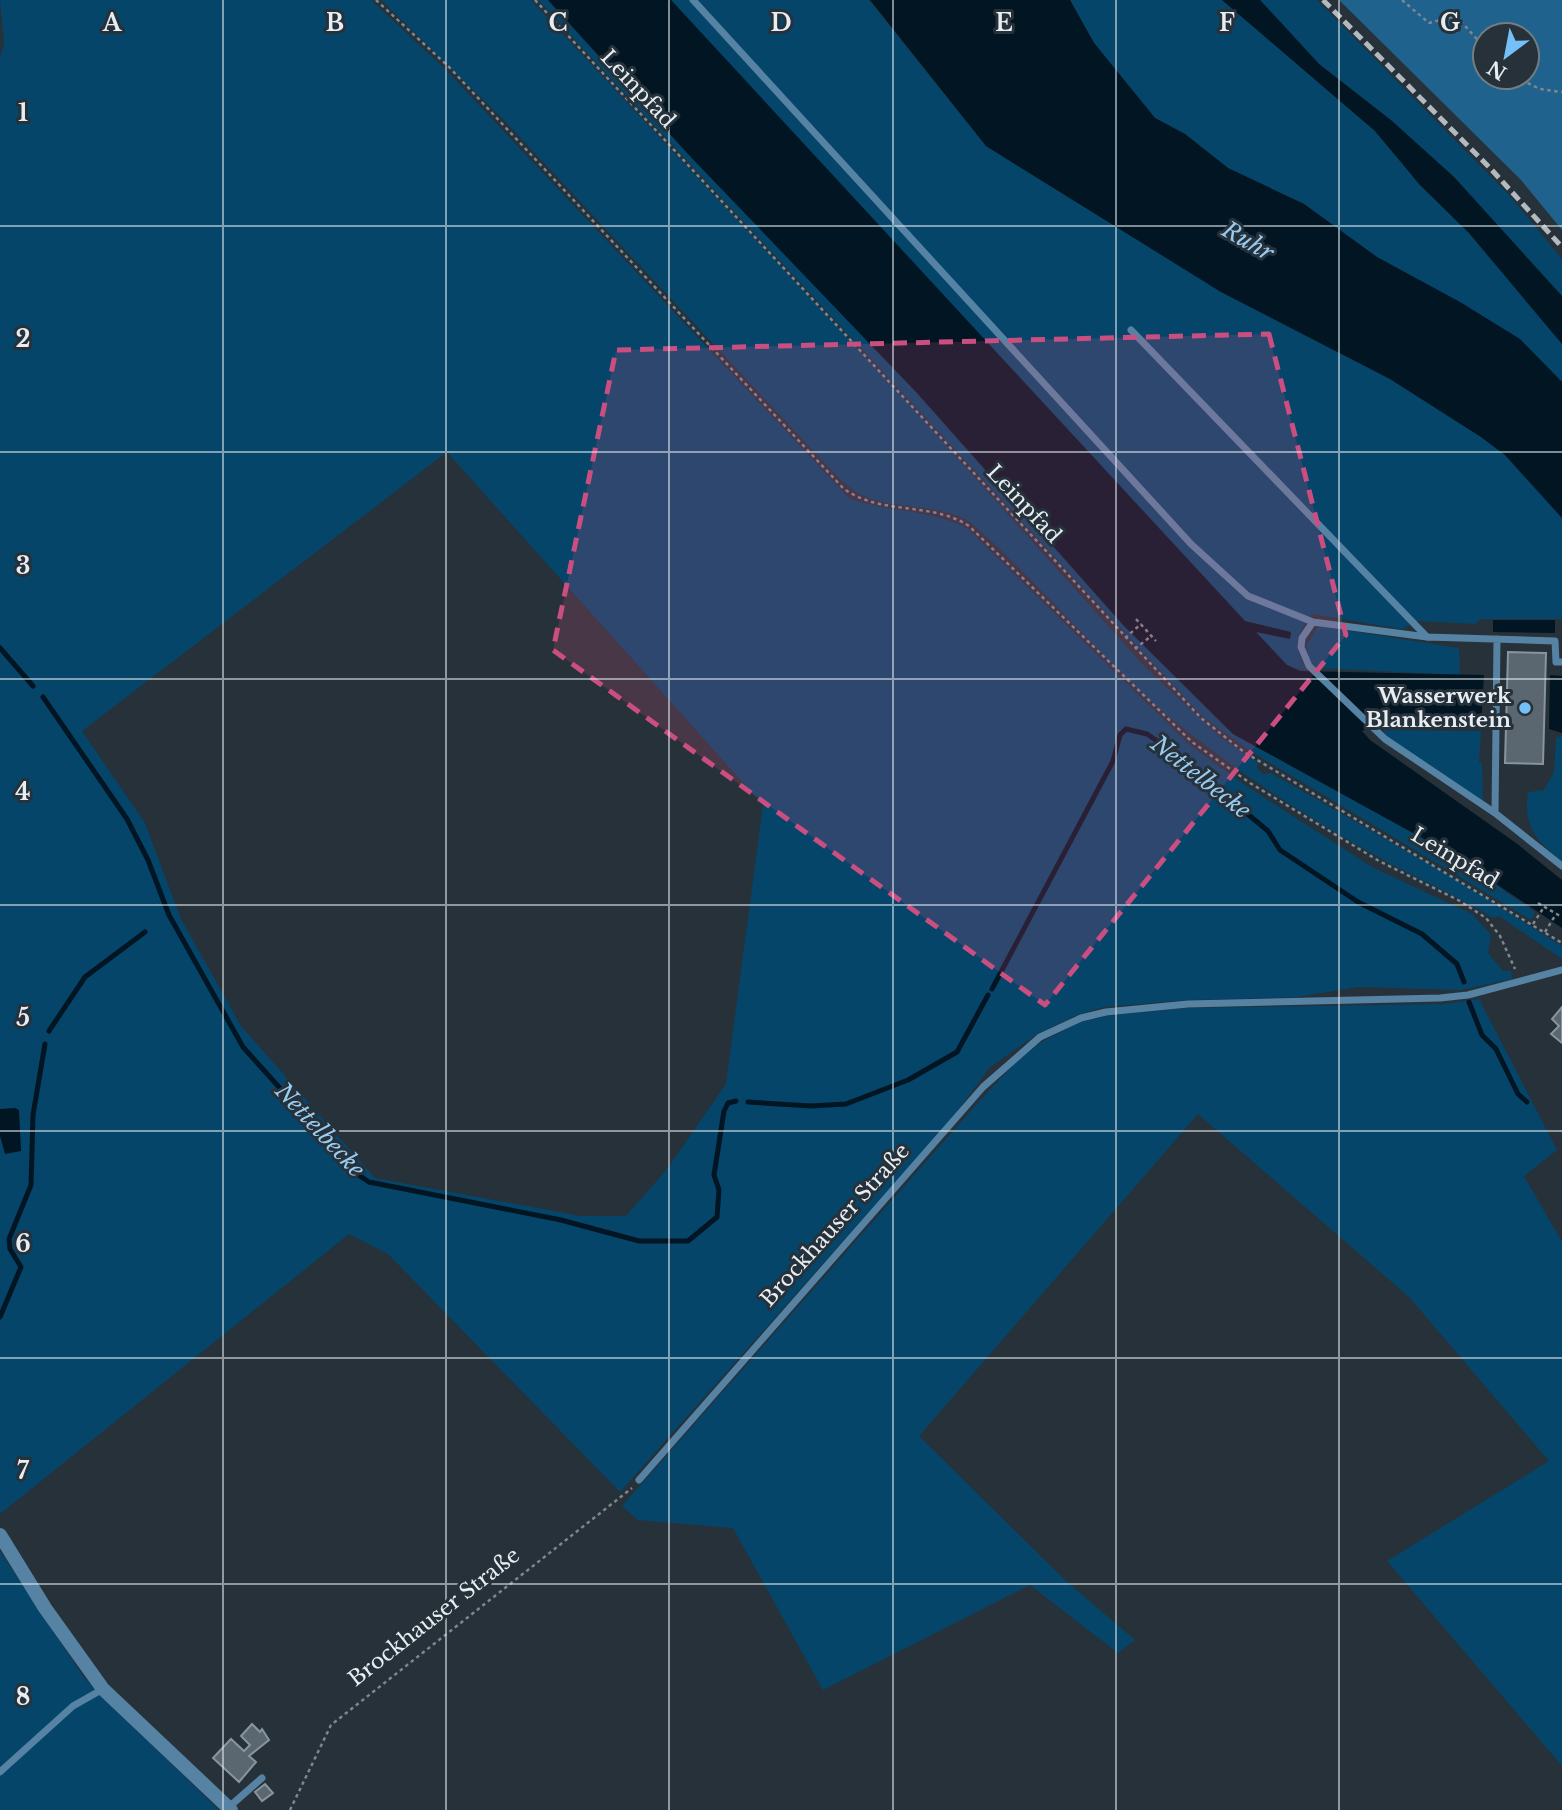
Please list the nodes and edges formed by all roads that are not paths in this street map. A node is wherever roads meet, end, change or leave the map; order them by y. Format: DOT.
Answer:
graph roads {
  1 [pos="693,0"];
  2 [pos="1131,330"];
  3 [pos="1312,622"];
  4 [pos="1427,637"];
  5 [pos="1497,639"];
  6 [pos="1562,662"];
  7 [pos="1495,813"];
  8 [pos="1562,866"];
  9 [pos="1562,970"];
  10 [pos="639,1480"];
  11 [pos="0,1535"];
  12 [pos="103,1689"];
  13 [pos="0,1772"];
  14 [pos="262,1778"];
  15 [pos="230,1809"];
  1 -- 3 [label="lane"];
  2 -- 4 [label="lane"];
  3 -- 4 [label="lane"];
  3 -- 7 [label="lane"];
  4 -- 5 [label="lane"];
  5 -- 6 [label="lane"];
  5 -- 7 [label="lane"];
  7 -- 8 [label="lane"];
  9 -- 10 [label="lane, Brockhauser Straße"];
  11 -- 12 [label="street"];
  12 -- 13 [label="lane"];
  12 -- 15 [label="street"];
  14 -- 15 [label="lane"];
}
